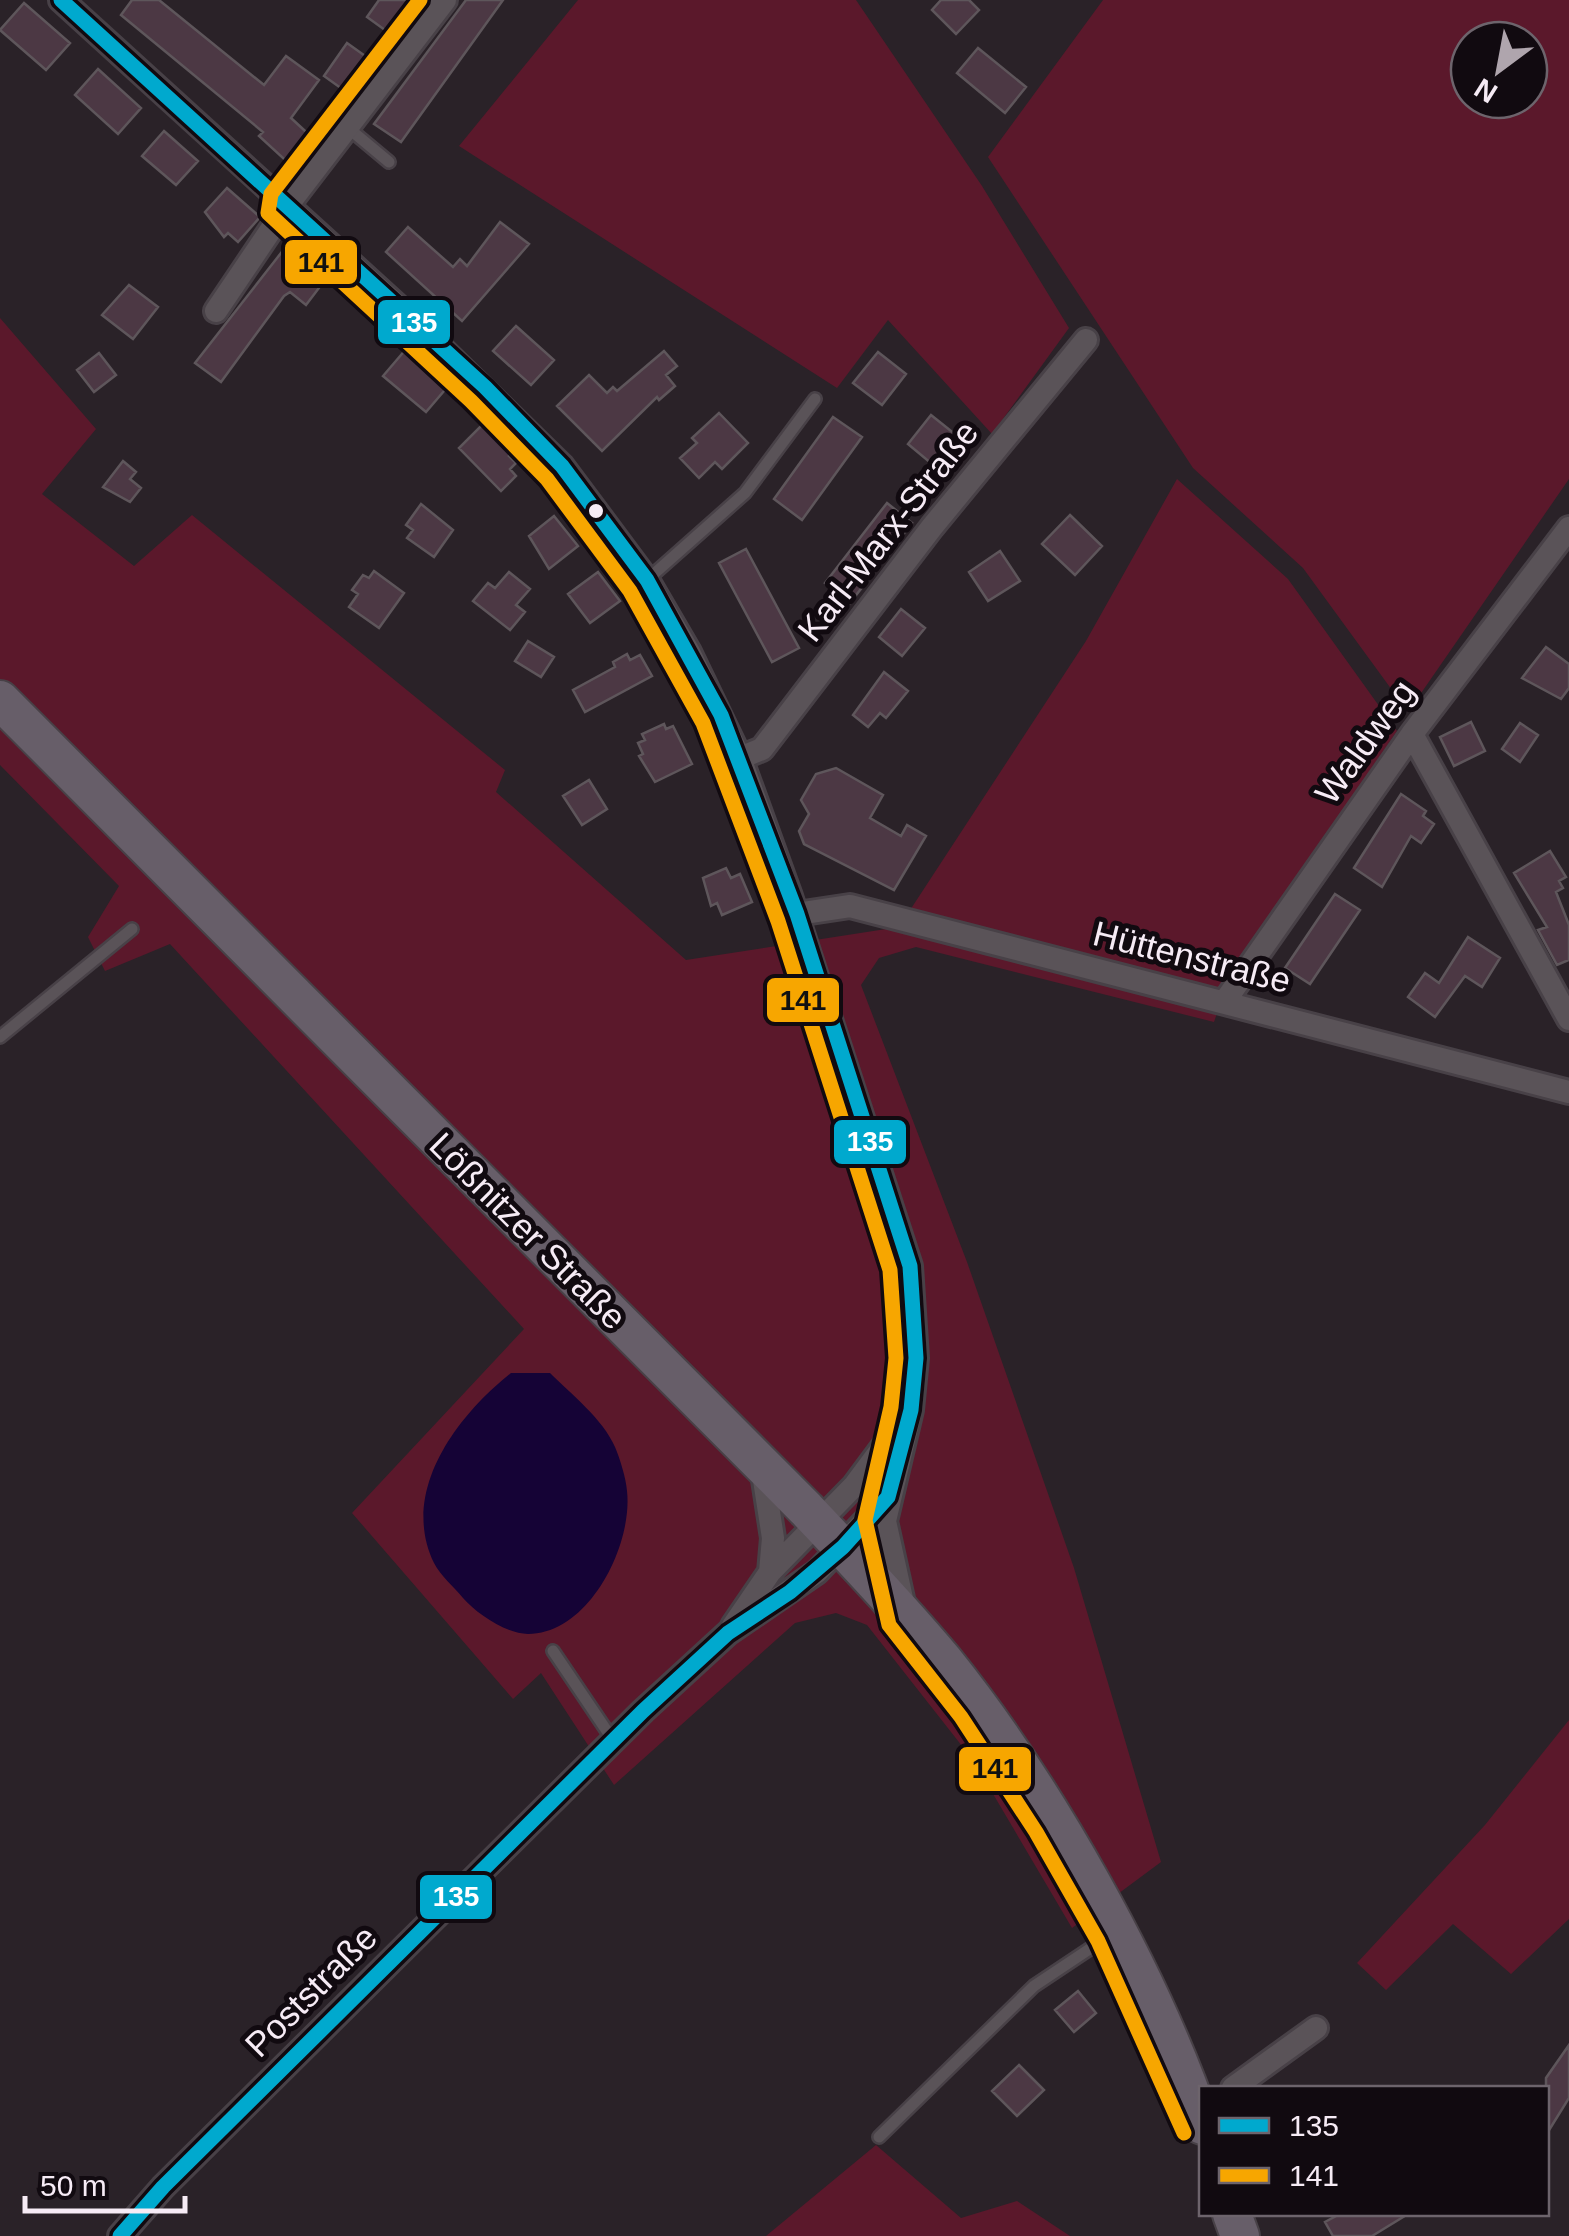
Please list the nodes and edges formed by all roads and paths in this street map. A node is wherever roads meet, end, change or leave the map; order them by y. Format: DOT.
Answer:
graph roads {
  1 [pos="61,0"];
  2 [pos="445,0"];
  3 [pos="347,128"];
  4 [pos="389,162"];
  5 [pos="288,206"];
  6 [pos="216,311"];
  7 [pos="1086,340"];
  8 [pos="815,399"];
  9 [pos="1569,528"];
  10 [pos="647,580"];
  11 [pos="0,700"];
  12 [pos="1412,734"];
  13 [pos="740,758"];
  14 [pos="797,914"];
  15 [pos="132,929"];
  16 [pos="1225,1001"];
  17 [pos="1569,1019"];
  18 [pos="0,1037"];
  19 [pos="1569,1092"];
  20 [pos="910,1410"];
  21 [pos="761,1464"];
  22 [pos="888,1496"];
  23 [pos="832,1536"];
  24 [pos="770,1572"];
  25 [pos="908,1619"];
  26 [pos="728,1633"];
  27 [pos="553,1652"];
  28 [pos="613,1740"];
  29 [pos="1116,1932"];
  30 [pos="1316,2028"];
  31 [pos="1236,2086"];
  32 [pos="1199,2115"];
  33 [pos="879,2137"];
  34 [pos="120,2236"];
  1 -- 5 [label="street"];
  2 -- 3 [label="street"];
  3 -- 4 [label="lane"];
  3 -- 5 [label="street"];
  5 -- 6 [label="street"];
  5 -- 10 [label="street"];
  7 -- 13 [label="street, Karl-Marx-Straße"];
  8 -- 10 [label="lane"];
  9 -- 12 [label="street, Waldweg"];
  10 -- 13 [label="street"];
  11 -- 21 [label="main road, Lößnitzer Straße"];
  12 -- 16 [label="street, Waldweg"];
  12 -- 17 [label="street"];
  13 -- 14 [label="street"];
  14 -- 16 [label="street, Hüttenstraße"];
  14 -- 20 [label="street"];
  15 -- 18 [label="lane"];
  16 -- 19 [label="street, Hüttenstraße"];
  20 -- 22 [label="street"];
  20 -- 23 [label="street"];
  21 -- 23 [label="main road, Lößnitzer Straße"];
  21 -- 24 [label="street"];
  22 -- 23 [label="street"];
  22 -- 25 [label="street"];
  23 -- 24 [label="street, Poststraße"];
  23 -- 25 [label="main road, Lößnitzer Straße"];
  23 -- 26 [label="street, Poststraße"];
  24 -- 26 [label="street, Poststraße"];
  25 -- 29 [label="main road, Lößnitzer Straße"];
  26 -- 28 [label="street, Poststraße"];
  27 -- 28 [label="lane"];
  28 -- 34 [label="street, Poststraße"];
  29 -- 32 [label="main road"];
  29 -- 33 [label="lane"];
  30 -- 31 [label="street"];
}
